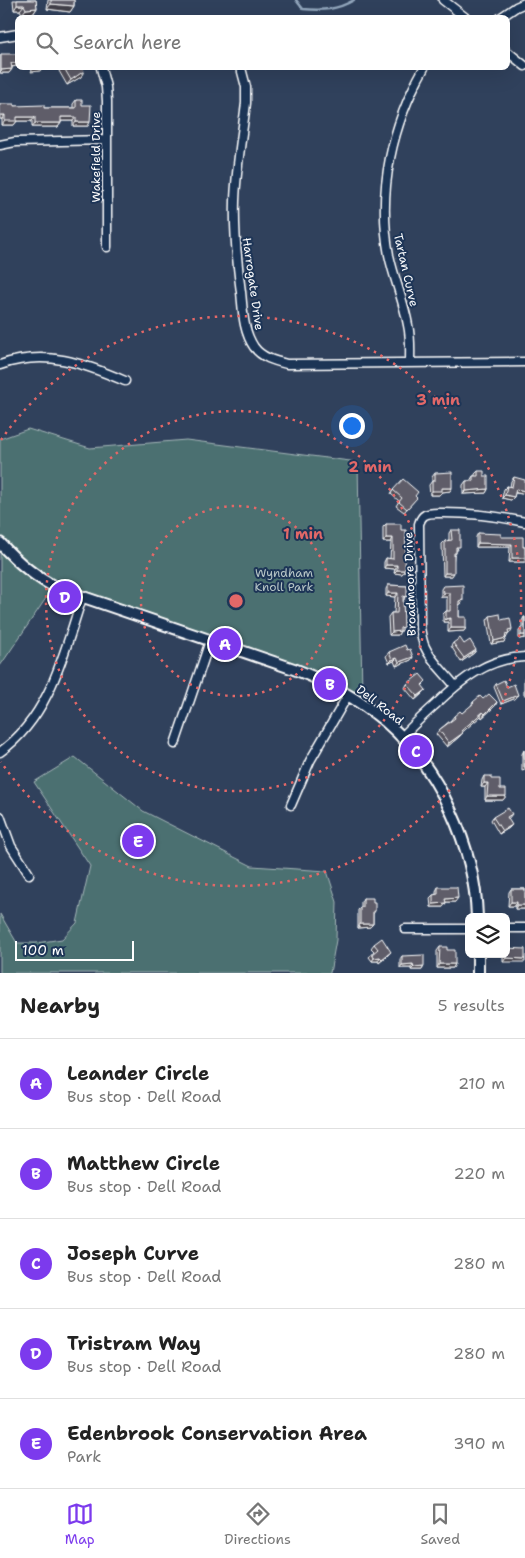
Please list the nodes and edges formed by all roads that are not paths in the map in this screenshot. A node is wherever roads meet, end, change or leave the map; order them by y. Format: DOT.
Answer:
graph roads {
  1 [pos="443,0"];
  2 [pos="525,3"];
  3 [pos="461,15"];
  4 [pos="504,15"];
  5 [pos="15,34"];
  6 [pos="0,37"];
  7 [pos="510,54"];
  8 [pos="525,66"];
  9 [pos="102,70"];
  10 [pos="242,70"];
  11 [pos="423,70"];
  12 [pos="107,140"];
  13 [pos="0,146"];
  14 [pos="107,247"];
  15 [pos="525,362"];
  16 [pos="1,363"];
  17 [pos="410,363"];
  18 [pos="125,381"];
  19 [pos="525,522"];
  20 [pos="0,543"];
  21 [pos="82,598"];
  22 [pos="210,641"];
  23 [pos="525,657"];
  24 [pos="455,686"];
  25 [pos="348,695"];
  26 [pos="402,738"];
  27 [pos="176,744"];
  28 [pos="0,752"];
  29 [pos="292,805"];
  30 [pos="0,816"];
  31 [pos="29,874"];
  32 [pos="477,913"];
  33 [pos="510,928"];
  34 [pos="525,928"];
  35 [pos="404,929"];
  36 [pos="465,929"];
  37 [pos="478,958"];
  38 [pos="478,973"];
  1 -- 3 [label="street"];
  2 -- 4 [label="street"];
  5 -- 6 [label="street"];
  7 -- 8 [label="street"];
  9 -- 12 [label="street, Wakefield Drive"];
  10 -- 17 [label="street, Harrogate Drive"];
  11 -- 17 [label="street, Tartan Curve"];
  12 -- 13 [label="street"];
  12 -- 14 [label="street, Wakefield Drive"];
  15 -- 17 [label="street, Harrogate Drive"];
  16 -- 18 [label="street"];
  19 -- 24 [label="street, Broadmoore Drive"];
  20 -- 21 [label="street, Dell Road"];
  21 -- 22 [label="street, Dell Road"];
  21 -- 28 [label="street"];
  22 -- 25 [label="street, Dell Road"];
  22 -- 27 [label="street"];
  23 -- 24 [label="street"];
  24 -- 26 [label="street"];
  25 -- 26 [label="street, Dell Road"];
  25 -- 29 [label="street"];
  26 -- 32 [label="street, Dell Road"];
  30 -- 31 [label="street"];
  33 -- 34 [label="street"];
  35 -- 36 [label="street"];
  37 -- 38 [label="street"];
}
